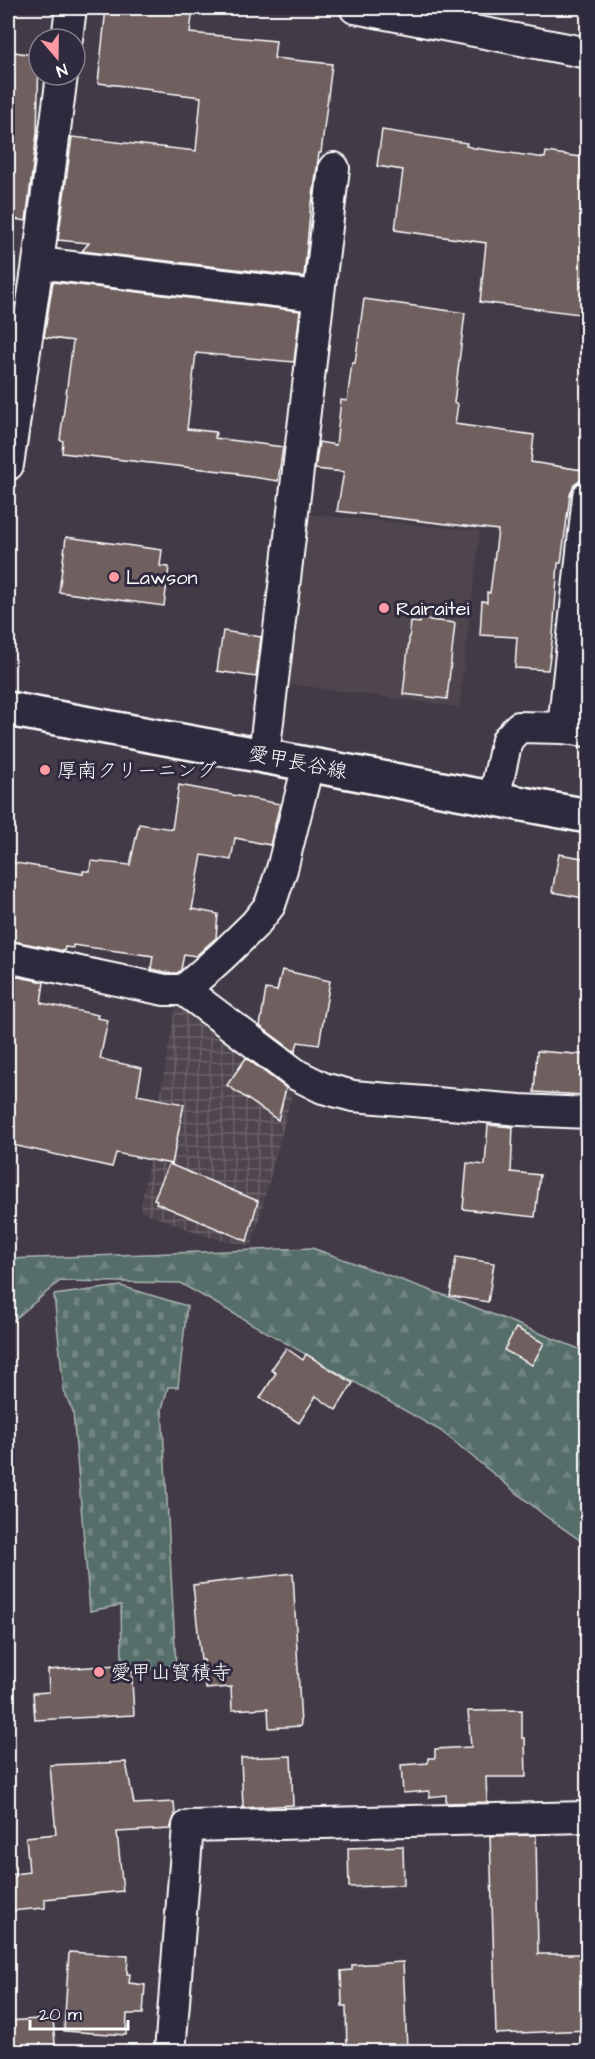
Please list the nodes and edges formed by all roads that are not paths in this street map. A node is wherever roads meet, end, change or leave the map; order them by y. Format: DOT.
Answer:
graph roads {
  1 [pos="71,8"];
  2 [pos="355,8"];
  3 [pos="437,15"];
  4 [pos="69,27"];
  5 [pos="588,53"];
  6 [pos="60,87"];
  7 [pos="334,168"];
  8 [pos="38,263"];
  9 [pos="317,296"];
  10 [pos="8,465"];
  11 [pos="588,496"];
  12 [pos="581,619"];
  13 [pos="8,709"];
  14 [pos="575,729"];
  15 [pos="264,756"];
  16 [pos="308,765"];
  17 [pos="494,799"];
  18 [pos="588,816"];
  19 [pos="8,957"];
  20 [pos="184,990"];
  21 [pos="588,1113"];
  22 [pos="588,1817"];
  23 [pos="170,2052"];
  1 -- 4 [label="street"];
  2 -- 3 [label="street"];
  3 -- 5 [label="street"];
  6 -- 8 [label="street"];
  7 -- 9 [label="street"];
  8 -- 9 [label="street"];
  8 -- 10 [label="street"];
  9 -- 15 [label="street"];
  11 -- 12 [label="street"];
  12 -- 14 [label="street"];
  13 -- 15 [label="street, 愛甲長谷線"];
  14 -- 17 [label="street"];
  15 -- 16 [label="street, 愛甲長谷線"];
  16 -- 17 [label="street, 愛甲長谷線"];
  16 -- 20 [label="street"];
  17 -- 18 [label="street, 愛甲長谷線"];
  19 -- 20 [label="street"];
  20 -- 21 [label="street"];
  22 -- 23 [label="street"];
}
